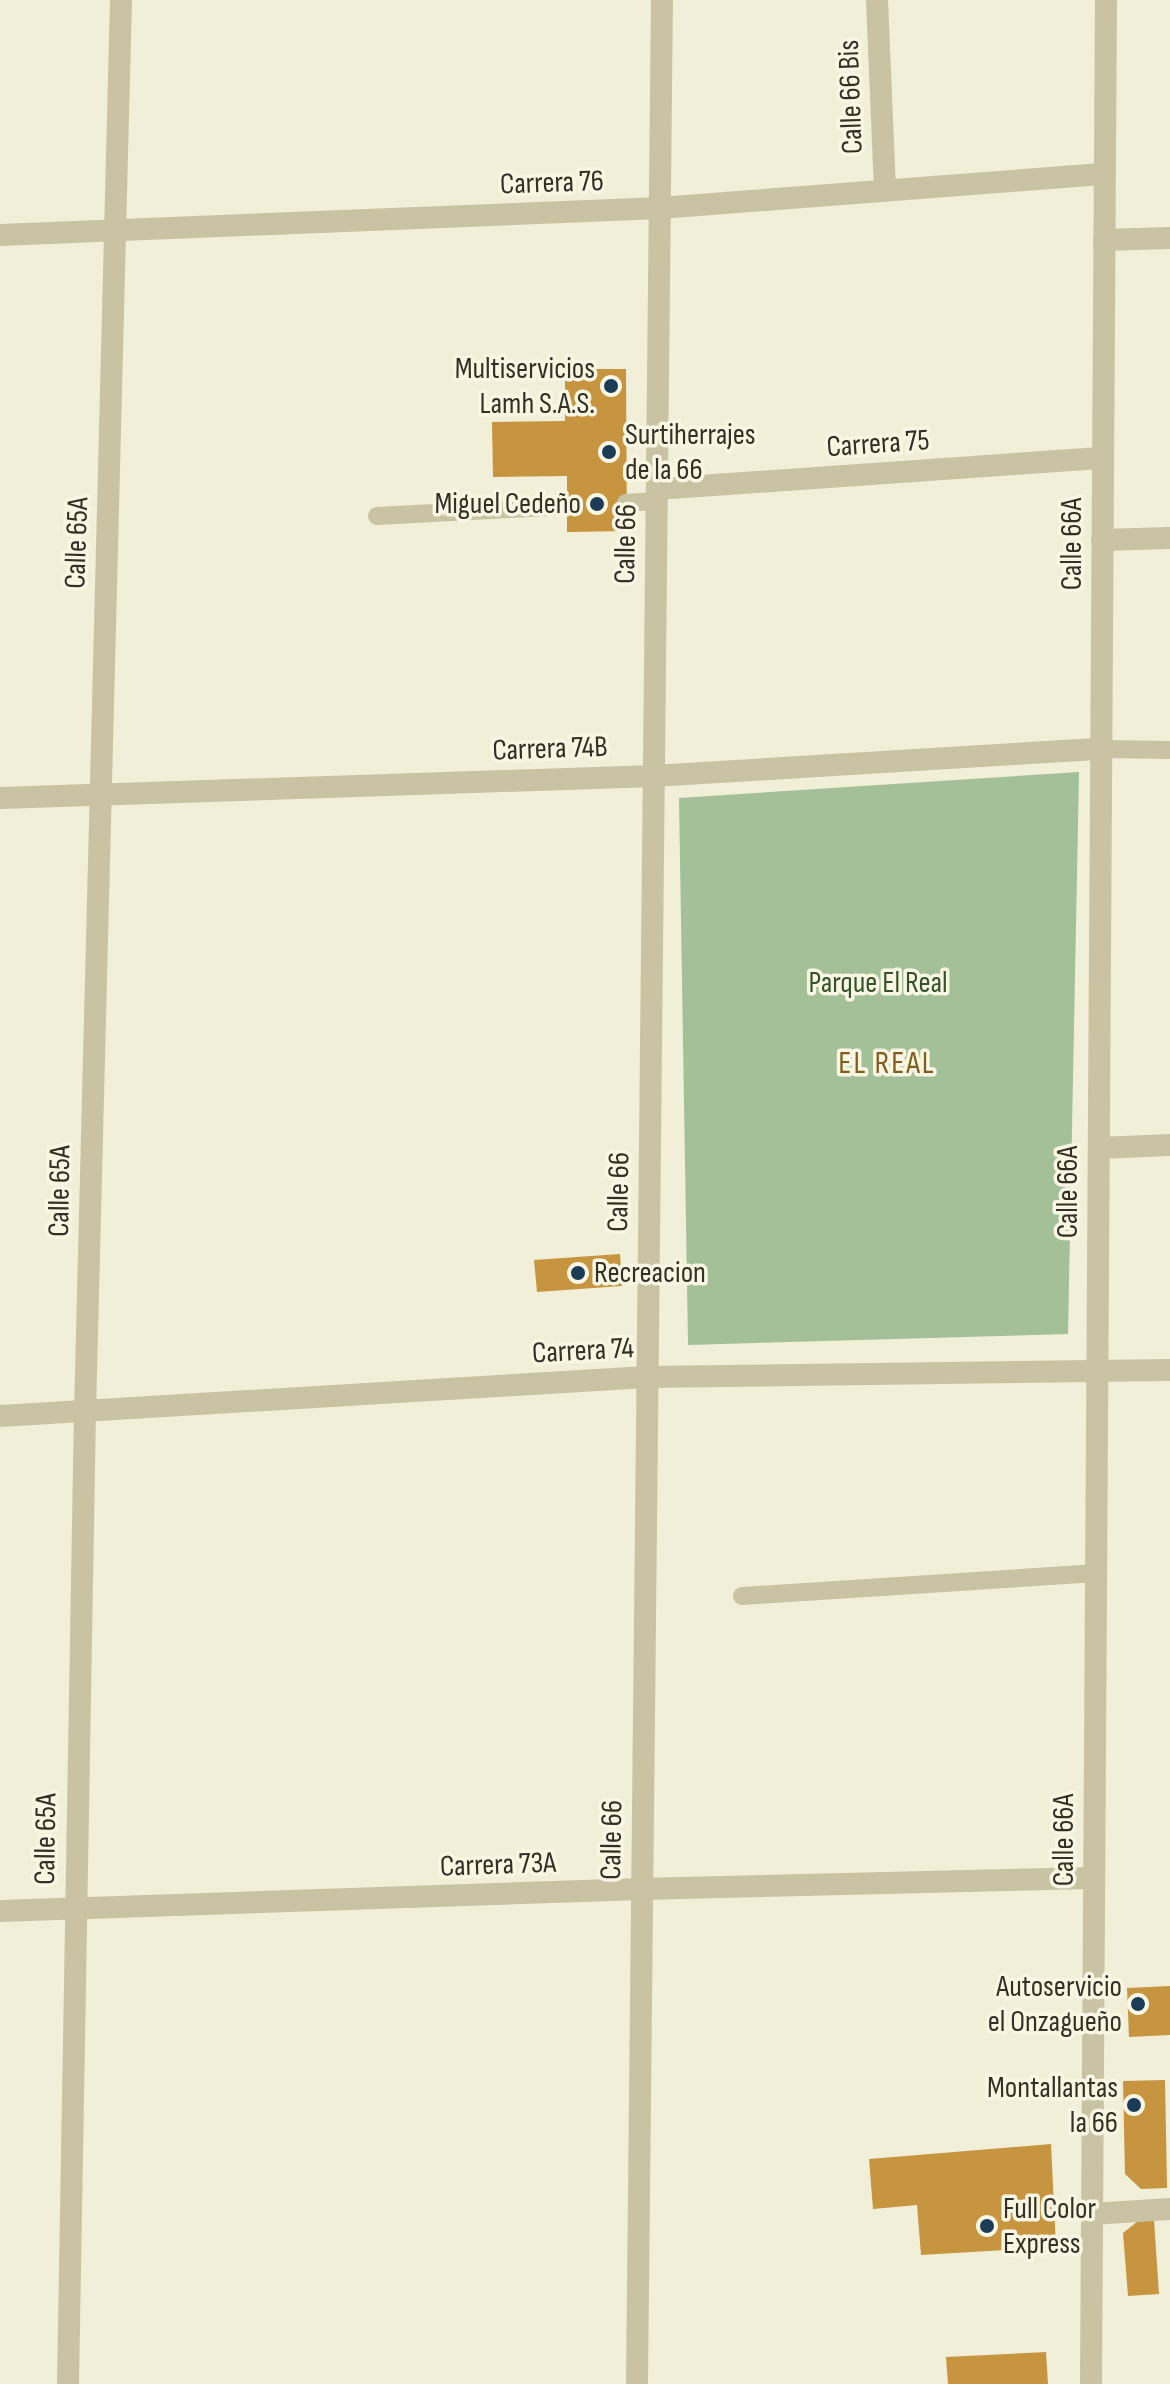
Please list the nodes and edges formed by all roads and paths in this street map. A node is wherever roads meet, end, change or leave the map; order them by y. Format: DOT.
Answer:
graph roads {
  1 [pos="121,0"];
  2 [pos="662,0"];
  3 [pos="877,0"];
  4 [pos="1106,0"];
  5 [pos="1105,174"];
  6 [pos="885,191"];
  7 [pos="660,208"];
  8 [pos="116,231"];
  9 [pos="0,235"];
  10 [pos="1170,238"];
  11 [pos="1104,240"];
  12 [pos="1103,458"];
  13 [pos="657,495"];
  14 [pos="626,503"];
  15 [pos="567,506"];
  16 [pos="377,516"];
  17 [pos="1170,538"];
  18 [pos="1102,540"];
  19 [pos="1101,749"];
  20 [pos="1170,750"];
  21 [pos="654,776"];
  22 [pos="100,792"];
  23 [pos="0,798"];
  24 [pos="1170,1145"];
  25 [pos="1099,1148"];
  26 [pos="1097,1368"];
  27 [pos="1170,1370"];
  28 [pos="647,1377"];
  29 [pos="85,1411"];
  30 [pos="0,1416"];
  31 [pos="1096,1573"];
  32 [pos="742,1596"];
  33 [pos="1094,1878"];
  34 [pos="642,1889"];
  35 [pos="75,1910"];
  36 [pos="0,1911"];
  37 [pos="1170,2209"];
  38 [pos="1092,2214"];
  39 [pos="68,2384"];
  40 [pos="637,2384"];
  41 [pos="1091,2384"];
  1 -- 8 [label="street, Calle 65A"];
  2 -- 7 [label="street, Calle 66"];
  3 -- 6 [label="street, Calle 66 Bis"];
  4 -- 5 [label="street, Calle 66A"];
  5 -- 6 [label="street, Carrera 76"];
  5 -- 11 [label="street, Calle 66A"];
  6 -- 7 [label="street, Carrera 76"];
  7 -- 8 [label="street, Carrera 76"];
  7 -- 13 [label="street, Calle 66"];
  8 -- 9 [label="street, Carrera 76"];
  8 -- 22 [label="street, Calle 65A"];
  10 -- 11 [label="street"];
  11 -- 12 [label="street, Calle 66A"];
  12 -- 13 [label="street, Carrera 75"];
  12 -- 18 [label="street, Calle 66A"];
  13 -- 14 [label="lane"];
  13 -- 21 [label="street, Calle 66"];
  15 -- 16 [label="lane"];
  17 -- 18 [label="street"];
  18 -- 19 [label="street, Calle 66A"];
  19 -- 20 [label="lane"];
  19 -- 21 [label="street, Carrera 74B"];
  19 -- 25 [label="street, Calle 66A"];
  21 -- 22 [label="street, Carrera 74B"];
  21 -- 28 [label="street, Calle 66"];
  22 -- 23 [label="street, Carrera 74B"];
  22 -- 29 [label="street, Calle 65A"];
  24 -- 25 [label="street"];
  25 -- 26 [label="street, Calle 66A"];
  26 -- 27 [label="street, Carrera 74"];
  26 -- 28 [label="street, Carrera 74"];
  26 -- 31 [label="street, Calle 66A"];
  28 -- 29 [label="street, Carrera 74"];
  28 -- 34 [label="street, Calle 66"];
  29 -- 30 [label="street, Carrera 74"];
  29 -- 35 [label="street, Calle 65A"];
  31 -- 32 [label="lane"];
  31 -- 33 [label="street, Calle 66A"];
  33 -- 34 [label="street, Carrera 73A"];
  33 -- 38 [label="street, Calle 66A"];
  34 -- 35 [label="street, Carrera 73A"];
  34 -- 40 [label="street, Calle 66"];
  35 -- 36 [label="street, Carrera 73A"];
  35 -- 39 [label="street, Calle 65A"];
  37 -- 38 [label="street"];
  38 -- 41 [label="street, Calle 66A"];
}
